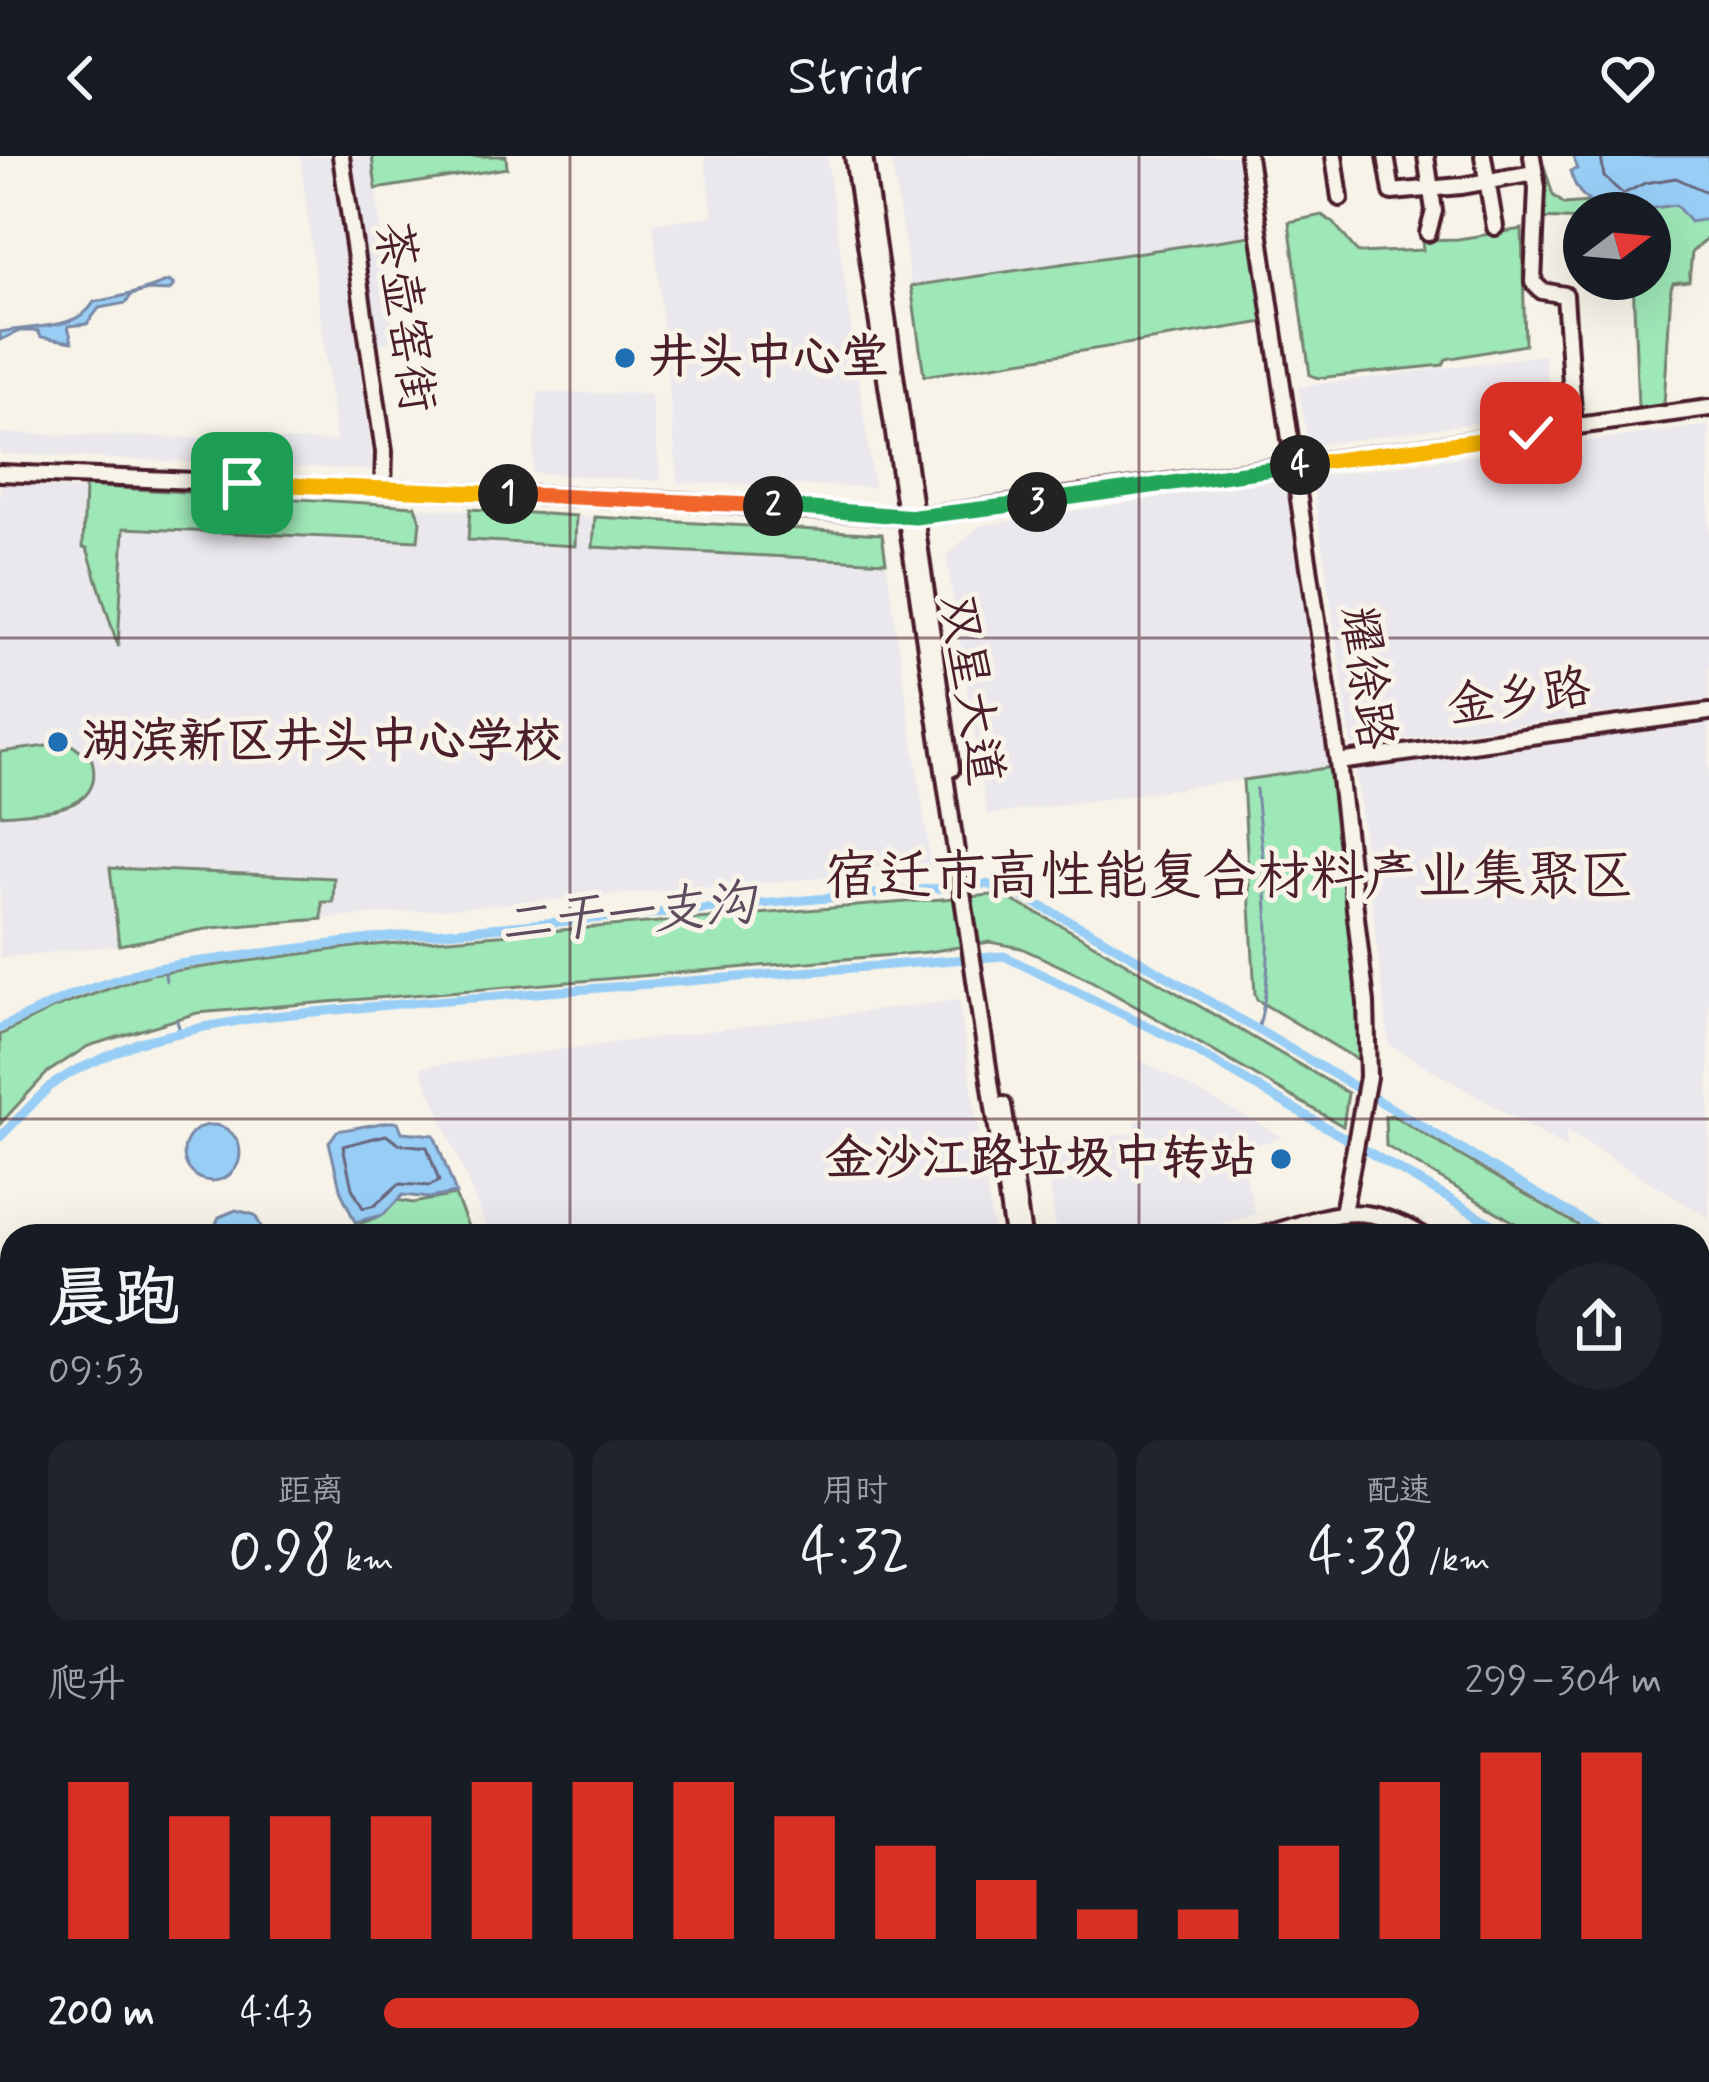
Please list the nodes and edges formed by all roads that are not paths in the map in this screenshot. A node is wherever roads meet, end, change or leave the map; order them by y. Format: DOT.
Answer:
graph roads {
  1 [pos="341,156"];
  2 [pos="853,156"];
  3 [pos="864,156"];
  4 [pos="1248,156"];
  5 [pos="1334,156"];
  6 [pos="1387,156"];
  7 [pos="1426,156"];
  8 [pos="1483,156"];
  9 [pos="1532,156"];
  10 [pos="1534,173"];
  11 [pos="1487,180"];
  12 [pos="1432,188"];
  13 [pos="1340,198"];
  14 [pos="1495,227"];
  15 [pos="1428,233"];
  16 [pos="1709,409"];
  17 [pos="1574,427"];
  18 [pos="1296,466"];
  19 [pos="0,473"];
  20 [pos="383,489"];
  21 [pos="909,516"];
  22 [pos="1709,712"];
  23 [pos="1338,762"];
  24 [pos="979,985"];
  25 [pos="1343,1213"];
  26 [pos="1011,1224"];
  27 [pos="1021,1224"];
  28 [pos="1304,1224"];
  29 [pos="1399,1224"];
  1 -- 20 [label="street, 茶壶窑街"];
  2 -- 21 [label="street, 双星大道"];
  3 -- 21 [label="street, 双星大道"];
  4 -- 18 [label="street, 耀徐路"];
  5 -- 13 [label="street"];
  6 -- 12 [label="street"];
  7 -- 12 [label="street"];
  8 -- 11 [label="street"];
  9 -- 10 [label="street"];
  10 -- 11 [label="street"];
  10 -- 17 [label="street"];
  11 -- 12 [label="street"];
  11 -- 14 [label="street"];
  12 -- 15 [label="street"];
  16 -- 17 [label="street"];
  17 -- 18 [label="street"];
  18 -- 21 [label="street"];
  18 -- 23 [label="street, 耀徐路"];
  19 -- 20 [label="street"];
  20 -- 21 [label="street"];
  21 -- 24 [label="street, 双星大道"];
  22 -- 23 [label="street, 金乡路"];
  23 -- 25 [label="street, 耀徐路"];
  24 -- 26 [label="street"];
  24 -- 27 [label="street"];
  25 -- 28 [label="street"];
  25 -- 29 [label="street"];
}
